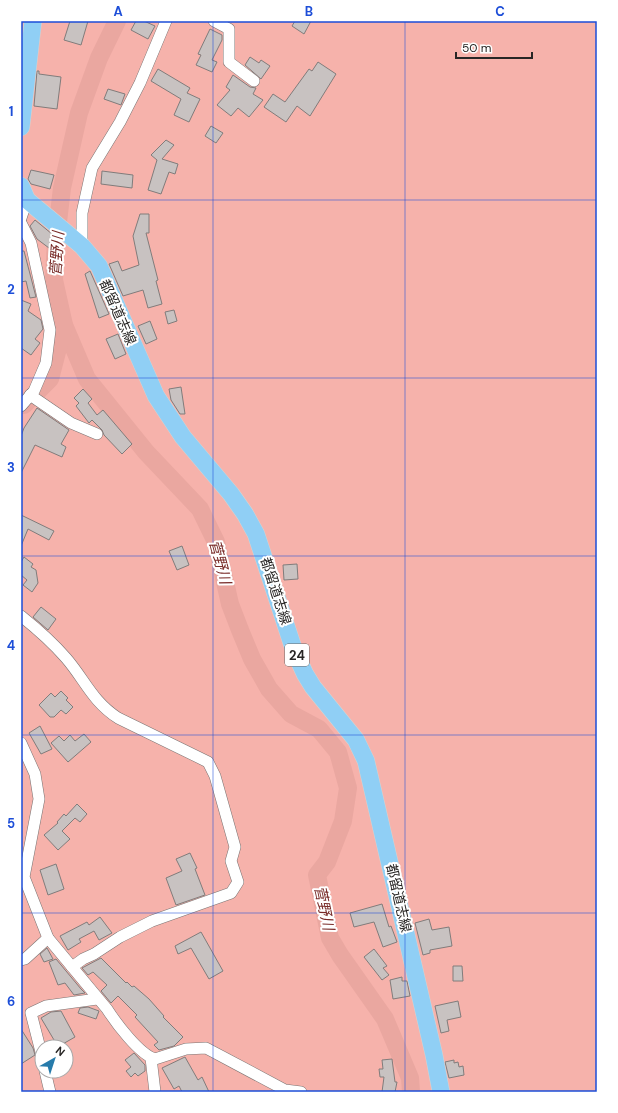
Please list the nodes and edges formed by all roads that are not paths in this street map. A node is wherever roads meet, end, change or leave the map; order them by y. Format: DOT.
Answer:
graph roads {
  1 [pos="33,21"];
  2 [pos="166,21"];
  3 [pos="214,21"];
  4 [pos="24,65"];
  5 [pos="254,81"];
  6 [pos="21,127"];
  7 [pos="24,193"];
  8 [pos="21,218"];
  9 [pos="21,223"];
  10 [pos="82,246"];
  11 [pos="30,395"];
  12 [pos="21,406"];
  13 [pos="97,434"];
  14 [pos="21,616"];
  15 [pos="21,743"];
  16 [pos="48,938"];
  17 [pos="21,960"];
  18 [pos="72,967"];
  19 [pos="97,999"];
  20 [pos="26,1014"];
  21 [pos="36,1039"];
  22 [pos="151,1058"];
  23 [pos="47,1079"];
  24 [pos="50,1092"];
  25 [pos="155,1092"];
  26 [pos="301,1092"];
  27 [pos="441,1092"];
  1 -- 4 [label="main road"];
  2 -- 10 [label="street"];
  3 -- 5 [label="street"];
  4 -- 6 [label="main road"];
  7 -- 8 [label="street"];
  7 -- 10 [label="main road, 都留道志線 / 24"];
  9 -- 11 [label="street"];
  10 -- 27 [label="main road, 都留道志線 / 24"];
  11 -- 12 [label="street"];
  11 -- 13 [label="street"];
  14 -- 18 [label="street"];
  15 -- 16 [label="street"];
  16 -- 17 [label="street"];
  16 -- 18 [label="street"];
  18 -- 19 [label="street"];
  19 -- 20 [label="street"];
  19 -- 22 [label="street"];
  20 -- 21 [label="street"];
  22 -- 25 [label="street"];
  22 -- 26 [label="street"];
  23 -- 24 [label="street"];
}
